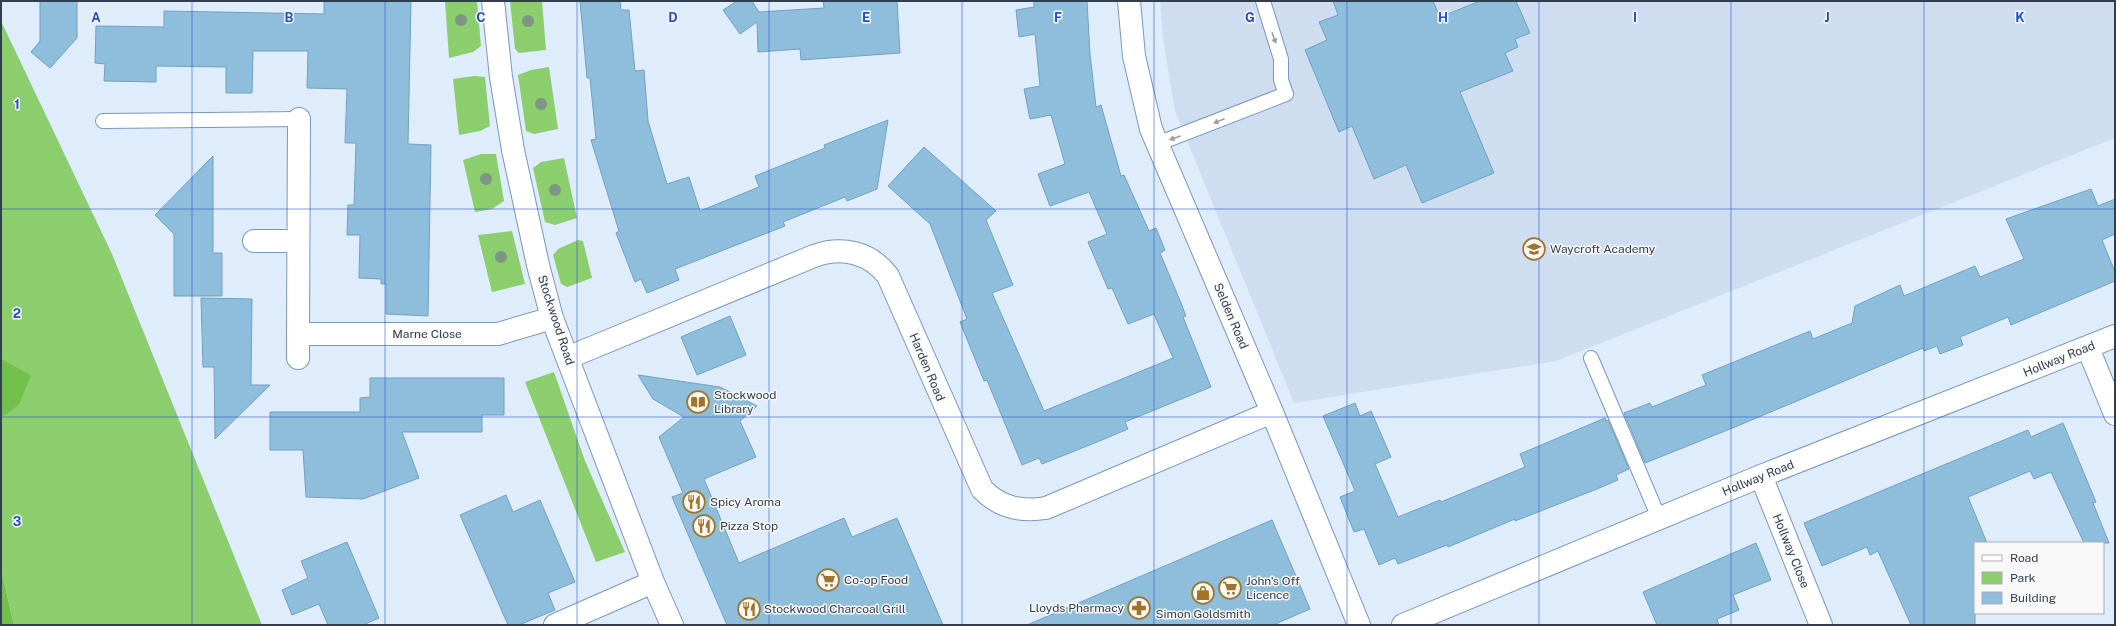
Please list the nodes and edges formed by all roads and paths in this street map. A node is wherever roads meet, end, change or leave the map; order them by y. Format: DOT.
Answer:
graph roads {
  1 [pos="493,1"];
  2 [pos="1129,1"];
  3 [pos="1263,1"];
  4 [pos="299,119"];
  5 [pos="103,121"];
  6 [pos="1158,144"];
  7 [pos="254,241"];
  8 [pos="298,241"];
  9 [pos="552,318"];
  10 [pos="298,334"];
  11 [pos="2115,336"];
  12 [pos="2088,348"];
  13 [pos="298,358"];
  14 [pos="567,358"];
  15 [pos="1591,358"];
  16 [pos="1272,412"];
  17 [pos="2115,414"];
  18 [pos="1761,476"];
  19 [pos="1659,518"];
  20 [pos="654,582"];
  21 [pos="555,625"];
  22 [pos="672,625"];
  23 [pos="1359,625"];
  24 [pos="1403,625"];
  25 [pos="1821,625"];
  1 -- 9 [label="street, Stockwood Road"];
  2 -- 6 [label="street, Selden Road"];
  3 -- 6 [label="lane, one-way"];
  4 -- 5 [label="lane"];
  4 -- 8 [label="street"];
  6 -- 16 [label="street, Selden Road"];
  7 -- 8 [label="street"];
  8 -- 10 [label="street"];
  9 -- 10 [label="street, Marne Close"];
  9 -- 14 [label="street, Stockwood Road"];
  10 -- 13 [label="street"];
  11 -- 12 [label="street, Hollway Road"];
  12 -- 17 [label="street"];
  12 -- 18 [label="street, Hollway Road"];
  14 -- 16 [label="street, Harden Road"];
  14 -- 20 [label="street, Stockwood Road"];
  15 -- 19 [label="lane"];
  16 -- 23 [label="street, Selden Road"];
  18 -- 19 [label="street, Hollway Road"];
  18 -- 25 [label="street, Hollway Close"];
  19 -- 24 [label="street, Hollway Road"];
  20 -- 21 [label="street"];
  20 -- 22 [label="street, Stockwood Road"];
}
